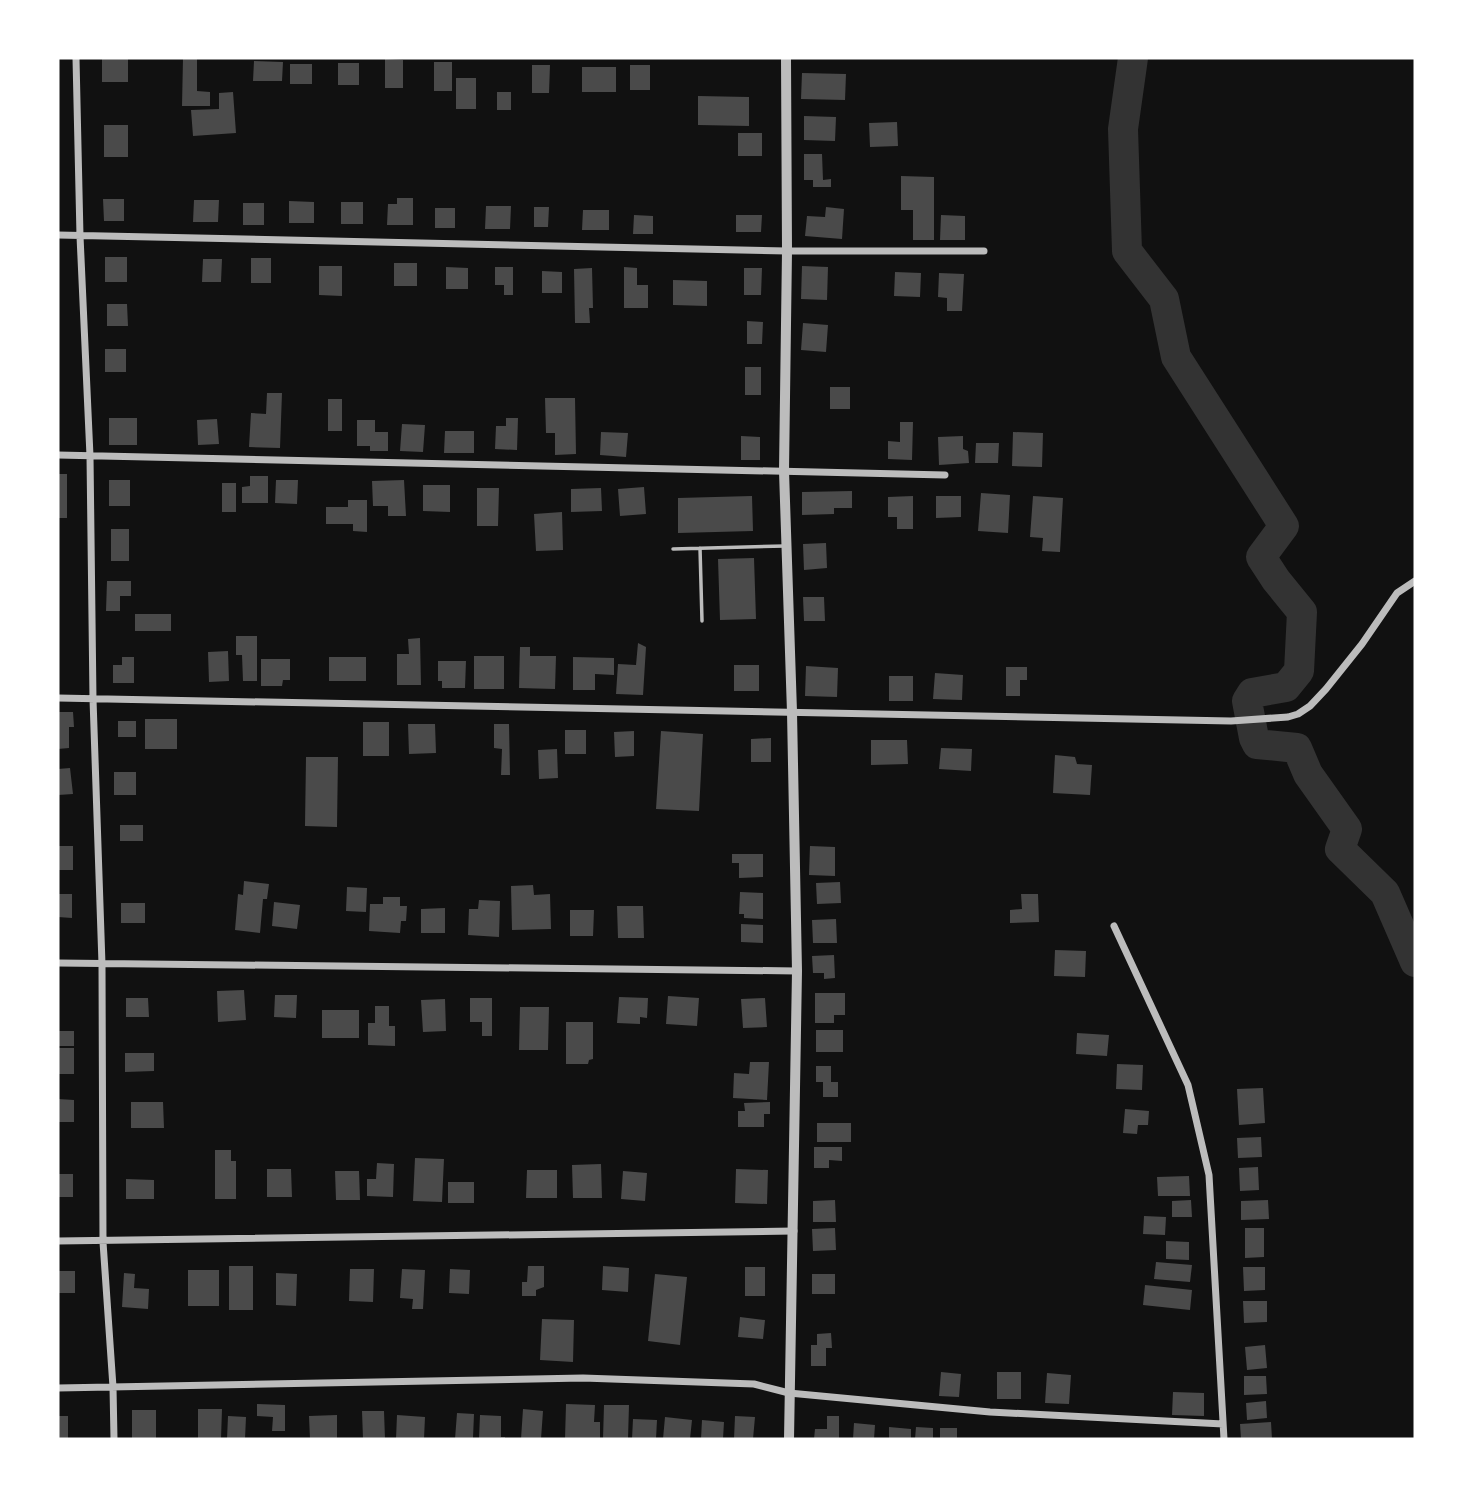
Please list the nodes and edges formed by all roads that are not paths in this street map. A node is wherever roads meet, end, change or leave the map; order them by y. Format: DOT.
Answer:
graph roads {
  1 [pos="76,58"];
  2 [pos="786,58"];
  3 [pos="58,235"];
  4 [pos="80,236"];
  5 [pos="787,251"];
  6 [pos="984,251"];
  7 [pos="58,455"];
  8 [pos="90,456"];
  9 [pos="784,471"];
  10 [pos="945,475"];
  11 [pos="787,546"];
  12 [pos="700,548"];
  13 [pos="673,549"];
  14 [pos="1415,581"];
  15 [pos="702,621"];
  16 [pos="58,698"];
  17 [pos="93,699"];
  18 [pos="792,712"];
  19 [pos="1114,926"];
  20 [pos="58,963"];
  21 [pos="102,964"];
  22 [pos="797,971"];
  23 [pos="794,1231"];
  24 [pos="58,1241"];
  25 [pos="103,1241"];
  26 [pos="113,1387"];
  27 [pos="58,1388"];
  28 [pos="789,1393"];
  29 [pos="1223,1424"];
  30 [pos="114,1439"];
  31 [pos="789,1439"];
  32 [pos="1224,1439"];
  1 -- 4 [label="street"];
  2 -- 5 [label="street"];
  3 -- 4 [label="street"];
  4 -- 5 [label="street"];
  4 -- 8 [label="street"];
  5 -- 6 [label="street"];
  5 -- 9 [label="street"];
  7 -- 8 [label="street"];
  8 -- 9 [label="street"];
  8 -- 17 [label="street"];
  9 -- 10 [label="street"];
  9 -- 11 [label="street"];
  11 -- 12 [label="lane"];
  11 -- 18 [label="street"];
  12 -- 13 [label="lane"];
  12 -- 15 [label="lane"];
  14 -- 18 [label="street"];
  16 -- 17 [label="street"];
  17 -- 18 [label="street"];
  17 -- 21 [label="street"];
  18 -- 22 [label="street"];
  19 -- 29 [label="street"];
  20 -- 21 [label="street"];
  21 -- 22 [label="street"];
  21 -- 25 [label="street"];
  22 -- 23 [label="street"];
  23 -- 25 [label="street"];
  23 -- 28 [label="street"];
  24 -- 25 [label="street"];
  25 -- 26 [label="street"];
  26 -- 27 [label="street"];
  26 -- 28 [label="street"];
  26 -- 30 [label="street"];
  28 -- 29 [label="street"];
  28 -- 31 [label="street"];
  29 -- 32 [label="street"];
}
